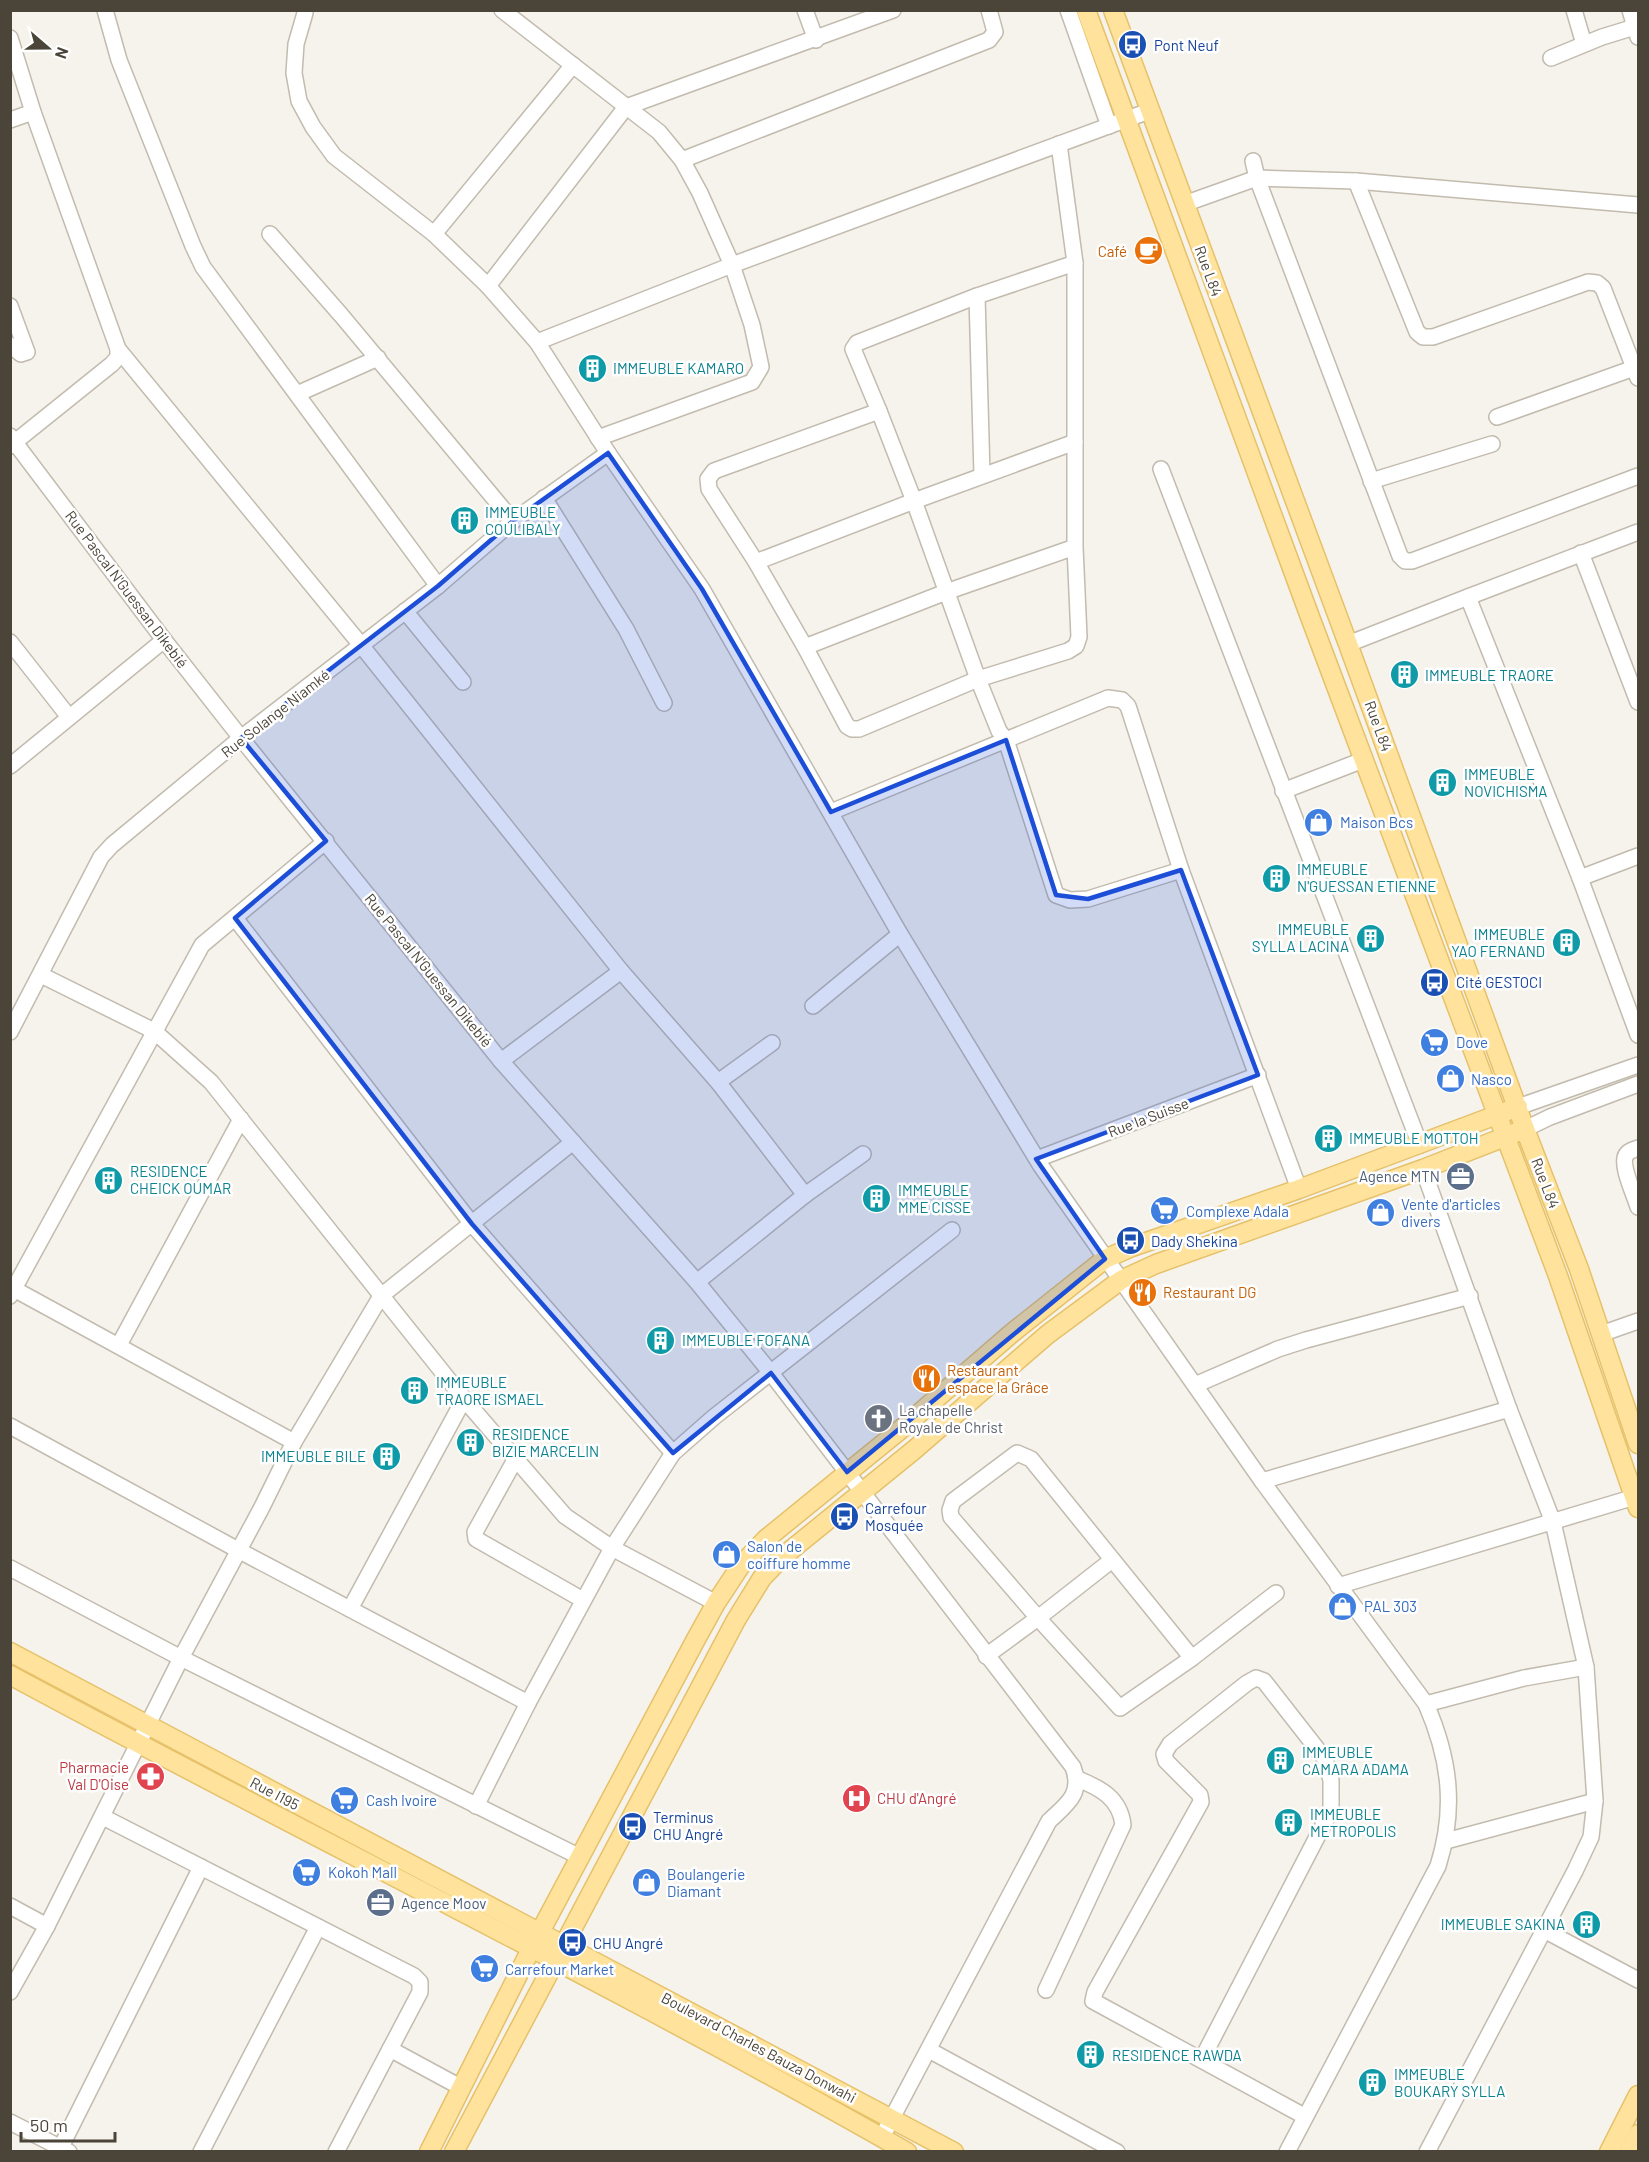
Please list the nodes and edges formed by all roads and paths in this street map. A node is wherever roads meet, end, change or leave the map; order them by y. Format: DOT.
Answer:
graph roads {
  1 [pos="105,10"];
  2 [pos="502,10"];
  3 [pos="805,10"];
  4 [pos="893,10"];
  5 [pos="988,10"];
  6 [pos="1068,10"];
  7 [pos="1086,10"];
  8 [pos="1113,10"];
  9 [pos="1574,10"];
  10 [pos="1630,10"];
  11 [pos="304,11"];
  12 [pos="1637,30"];
  13 [pos="10,38"];
  14 [pos="816,40"];
  15 [pos="1584,44"];
  16 [pos="1551,58"];
  17 [pos="573,65"];
  18 [pos="626,107"];
  19 [pos="1149,111"];
  20 [pos="33,112"];
  21 [pos="10,120"];
  22 [pos="1117,123"];
  23 [pos="1059,144"];
  24 [pos="682,160"];
  25 [pos="1253,161"];
  26 [pos="1257,178"];
  27 [pos="1356,181"];
  28 [pos="1184,204"];
  29 [pos="1638,205"];
  30 [pos="270,234"];
  31 [pos="434,234"];
  32 [pos="1075,263"];
  33 [pos="732,265"];
  34 [pos="488,286"];
  35 [pos="977,296"];
  36 [pos="10,306"];
  37 [pos="537,342"];
  38 [pos="10,345"];
  39 [pos="118,349"];
  40 [pos="378,358"];
  41 [pos="1636,373"];
  42 [pos="297,394"];
  43 [pos="879,411"];
  44 [pos="1497,417"];
  45 [pos="598,438"];
  46 [pos="12,441"];
  47 [pos="1075,442"];
  48 [pos="1492,444"];
  49 [pos="608,453"];
  50 [pos="1161,469"];
  51 [pos="982,475"];
  52 [pos="1638,476"];
  53 [pos="1371,481"];
  54 [pos="544,498"];
  55 [pos="914,501"];
  56 [pos="513,521"];
  57 [pos="1638,532"];
  58 [pos="1075,547"];
  59 [pos="1581,553"];
  60 [pos="756,562"];
  61 [pos="438,586"];
  62 [pos="946,592"];
  63 [pos="1468,597"];
  64 [pos="1335,607"];
  65 [pos="405,611"];
  66 [pos="1310,617"];
  67 [pos="164,640"];
  68 [pos="10,642"];
  69 [pos="1348,644"];
  70 [pos="362,645"];
  71 [pos="805,647"];
  72 [pos="978,679"];
  73 [pos="463,682"];
  74 [pos="1638,702"];
  75 [pos="664,703"];
  76 [pos="69,717"];
  77 [pos="241,738"];
  78 [pos="1006,740"];
  79 [pos="1363,760"];
  80 [pos="10,766"];
  81 [pos="1283,791"];
  82 [pos="831,812"];
  83 [pos="326,841"];
  84 [pos="1638,856"];
  85 [pos="1181,870"];
  86 [pos="1580,878"];
  87 [pos="235,918"];
  88 [pos="900,934"];
  89 [pos="621,971"];
  90 [pos="41,975"];
  91 [pos="813,1006"];
  92 [pos="154,1030"];
  93 [pos="10,1032"];
  94 [pos="1638,1035"];
  95 [pos="772,1043"];
  96 [pos="501,1061"];
  97 [pos="1638,1065"];
  98 [pos="1258,1076"];
  99 [pos="718,1082"];
  100 [pos="1638,1084"];
  101 [pos="1518,1107"];
  102 [pos="1496,1115"];
  103 [pos="241,1119"];
  104 [pos="1525,1129"];
  105 [pos="1504,1138"];
  106 [pos="573,1142"];
  107 [pos="1420,1145"];
  108 [pos="1638,1148"];
  109 [pos="863,1154"];
  110 [pos="1037,1159"];
  111 [pos="1423,1169"];
  112 [pos="1299,1189"];
  113 [pos="805,1195"];
  114 [pos="1638,1207"];
  115 [pos="472,1224"];
  116 [pos="952,1230"];
  117 [pos="1105,1259"];
  118 [pos="1120,1280"];
  119 [pos="697,1282"];
  120 [pos="12,1292"];
  121 [pos="381,1296"];
  122 [pos="1470,1296"];
  123 [pos="1638,1321"];
  124 [pos="1601,1334"];
  125 [pos="119,1345"];
  126 [pos="771,1373"];
  127 [pos="1195,1384"];
  128 [pos="464,1399"];
  129 [pos="1509,1409"];
  130 [pos="10,1426"];
  131 [pos="294,1442"];
  132 [pos="1638,1444"];
  133 [pos="672,1453"];
  134 [pos="516,1458"];
  135 [pos="848,1472"];
  136 [pos="1262,1481"];
  137 [pos="862,1491"];
  138 [pos="1637,1501"];
  139 [pos="1553,1522"];
  140 [pos="612,1548"];
  141 [pos="238,1550"];
  142 [pos="1112,1560"];
  143 [pos="10,1568"];
  144 [pos="1338,1586"];
  145 [pos="1276,1593"];
  146 [pos="583,1600"];
  147 [pos="716,1603"];
  148 [pos="350,1609"];
  149 [pos="1038,1618"];
  150 [pos="695,1641"];
  151 [pos="10,1652"];
  152 [pos="718,1654"];
  153 [pos="986,1656"];
  154 [pos="181,1658"];
  155 [pos="1192,1658"];
  156 [pos="1586,1667"];
  157 [pos="10,1675"];
  158 [pos="528,1703"];
  159 [pos="1426,1704"];
  160 [pos="148,1725"];
  161 [pos="138,1744"];
  162 [pos="1078,1779"];
  163 [pos="1595,1801"];
  164 [pos="476,1806"];
  165 [pos="103,1817"];
  166 [pos="1446,1841"];
  167 [pos="580,1857"];
  168 [pos="201,1867"];
  169 [pos="10,1906"];
  170 [pos="47,1926"];
  171 [pos="318,1927"];
  172 [pos="1544,1930"];
  173 [pos="536,1942"];
  174 [pos="560,1953"];
  175 [pos="1638,1980"];
  176 [pos="1046,1990"];
  177 [pos="10,1992"];
  178 [pos="390,2049"];
  179 [pos="929,2050"];
  180 [pos="1202,2059"];
  181 [pos="462,2088"];
  182 [pos="1638,2095"];
  183 [pos="1304,2116"];
  184 [pos="892,2118"];
  185 [pos="10,2122"];
  186 [pos="1638,2134"];
  187 [pos="882,2137"];
  188 [pos="65,2149"];
  189 [pos="201,2151"];
  190 [pos="336,2151"];
  191 [pos="429,2151"];
  192 [pos="454,2151"];
  193 [pos="907,2151"];
  194 [pos="954,2151"];
  195 [pos="1117,2151"];
  196 [pos="1287,2151"];
  197 [pos="1427,2151"];
  198 [pos="1609,2151"];
  199 [pos="1629,2151"];
  1 -- 42 [label="street"];
  2 -- 17 [label="street"];
  3 -- 14 [label="street"];
  4 -- 14 [label="street"];
  5 -- 24 [label="street"];
  6 -- 22 [label="street"];
  7 -- 22 [label="main road, Rue L84"];
  8 -- 19 [label="main road, Rue L84"];
  9 -- 15 [label="street"];
  10 -- 12 [label="street"];
  11 -- 31 [label="street"];
  12 -- 15 [label="street"];
  13 -- 20 [label="street"];
  14 -- 18 [label="street"];
  15 -- 16 [label="street"];
  17 -- 18 [label="street"];
  17 -- 31 [label="street"];
  18 -- 24 [label="street"];
  18 -- 34 [label="street"];
  19 -- 22 [label="street"];
  19 -- 28 [label="main road, Rue L84"];
  20 -- 21 [label="street"];
  20 -- 39 [label="street"];
  22 -- 23 [label="street"];
  22 -- 66 [label="main road, Rue L84"];
  23 -- 32 [label="street"];
  23 -- 33 [label="street"];
  24 -- 33 [label="street"];
  25 -- 26 [label="street"];
  26 -- 27 [label="street"];
  26 -- 28 [label="street"];
  26 -- 53 [label="street"];
  27 -- 29 [label="street"];
  27 -- 41 [label="street"];
  28 -- 64 [label="main road, Rue L84"];
  30 -- 40 [label="street"];
  31 -- 34 [label="street"];
  32 -- 35 [label="street"];
  32 -- 47 [label="street"];
  33 -- 37 [label="street"];
  33 -- 45 [label="street"];
  34 -- 37 [label="street"];
  35 -- 43 [label="street"];
  35 -- 51 [label="street"];
  36 -- 38 [label="street"];
  37 -- 45 [label="street"];
  39 -- 46 [label="street"];
  39 -- 70 [label="street"];
  40 -- 42 [label="street"];
  40 -- 56 [label="street"];
  41 -- 44 [label="street"];
  42 -- 61 [label="street"];
  43 -- 55 [label="street"];
  43 -- 60 [label="street"];
  45 -- 49 [label="street"];
  46 -- 67 [label="street, Rue Pascal N'Guessan Dikebié"];
  47 -- 51 [label="street"];
  47 -- 58 [label="street"];
  48 -- 53 [label="street"];
  49 -- 54 [label="street, Rue Solange Niamké"];
  49 -- 82 [label="street"];
  50 -- 81 [label="street"];
  51 -- 55 [label="street"];
  52 -- 53 [label="street"];
  54 -- 56 [label="street, Rue Solange Niamké"];
  54 -- 75 [label="street"];
  55 -- 60 [label="street"];
  55 -- 62 [label="street"];
  56 -- 61 [label="street, Rue Solange Niamké"];
  57 -- 59 [label="street"];
  58 -- 62 [label="street"];
  58 -- 72 [label="street"];
  59 -- 63 [label="street"];
  59 -- 74 [label="street"];
  60 -- 71 [label="street"];
  61 -- 65 [label="street, Rue Solange Niamké"];
  62 -- 71 [label="street"];
  62 -- 72 [label="street"];
  63 -- 69 [label="street"];
  63 -- 86 [label="street"];
  64 -- 66 [label="main road"];
  64 -- 69 [label="main road, Rue L84"];
  65 -- 70 [label="street, Rue Solange Niamké"];
  65 -- 73 [label="street"];
  66 -- 79 [label="main road, Rue L84"];
  67 -- 76 [label="street"];
  67 -- 77 [label="street, Rue Pascal N'Guessan Dikebié"];
  68 -- 76 [label="street"];
  69 -- 101 [label="main road, Rue L84"];
  70 -- 77 [label="street, Rue Solange Niamké"];
  70 -- 89 [label="street"];
  71 -- 72 [label="street"];
  72 -- 78 [label="street"];
  76 -- 80 [label="street"];
  77 -- 83 [label="street, Rue Pascal N'Guessan Dikebié"];
  77 -- 90 [label="street, Rue Solange Niamké"];
  78 -- 82 [label="street"];
  78 -- 85 [label="street"];
  78 -- 85 [label="street"];
  79 -- 81 [label="street"];
  79 -- 102 [label="main road, Rue L84"];
  81 -- 107 [label="street"];
  82 -- 88 [label="street"];
  83 -- 87 [label="street"];
  83 -- 96 [label="street, Rue Pascal N'Guessan Dikebié"];
  84 -- 86 [label="street"];
  85 -- 98 [label="street"];
  86 -- 94 [label="street"];
  87 -- 92 [label="street"];
  87 -- 115 [label="street"];
  88 -- 91 [label="street"];
  88 -- 110 [label="street"];
  89 -- 96 [label="street"];
  89 -- 99 [label="street"];
  90 -- 92 [label="street"];
  90 -- 93 [label="street, Rue Solange Niamké"];
  92 -- 103 [label="street"];
  92 -- 120 [label="street"];
  95 -- 99 [label="street"];
  96 -- 106 [label="street, Rue Pascal N'Guessan Dikebié"];
  97 -- 101 [label="street"];
  98 -- 110 [label="street, Rue la Suisse"];
  98 -- 112 [label="street"];
  99 -- 113 [label="street"];
  100 -- 104 [label="street"];
  101 -- 102 [label="main road"];
  101 -- 104 [label="main road, Rue L84"];
  102 -- 105 [label="main road, Rue L84"];
  102 -- 107 [label="main road"];
  103 -- 121 [label="street"];
  103 -- 125 [label="street"];
  104 -- 105 [label="main road"];
  104 -- 124 [label="main road, Rue L84"];
  105 -- 111 [label="main road"];
  105 -- 138 [label="main road, Rue L84"];
  106 -- 115 [label="street"];
  106 -- 119 [label="street, Rue Pascal N'Guessan Dikebié"];
  107 -- 112 [label="main road"];
  108 -- 114 [label="street"];
  109 -- 113 [label="street"];
  110 -- 117 [label="street"];
  111 -- 118 [label="main road"];
  111 -- 122 [label="street"];
  112 -- 117 [label="main road"];
  113 -- 119 [label="street"];
  115 -- 121 [label="street"];
  115 -- 133 [label="street"];
  116 -- 126 [label="street"];
  117 -- 118 [label="street"];
  117 -- 135 [label="main road"];
  118 -- 127 [label="street"];
  118 -- 137 [label="main road"];
  119 -- 126 [label="street, Rue Pascal N'Guessan Dikebié"];
  120 -- 125 [label="street"];
  121 -- 128 [label="street"];
  121 -- 131 [label="street"];
  122 -- 127 [label="street"];
  122 -- 129 [label="street"];
  123 -- 124 [label="street"];
  124 -- 132 [label="main road, Rue L84"];
  125 -- 131 [label="street"];
  126 -- 133 [label="street"];
  126 -- 135 [label="street, Rue Pascal N'Guessan Dikebié"];
  127 -- 136 [label="street"];
  128 -- 134 [label="street"];
  128 -- 148 [label="street"];
  129 -- 136 [label="street"];
  129 -- 139 [label="street"];
  130 -- 141 [label="street"];
  131 -- 141 [label="street"];
  133 -- 140 [label="street"];
  134 -- 140 [label="street"];
  134 -- 146 [label="street"];
  135 -- 137 [label="street, Rue Pascal N'Guessan Dikebié"];
  135 -- 147 [label="main road"];
  136 -- 144 [label="street"];
  137 -- 152 [label="main road"];
  137 -- 153 [label="street, Rue Pascal N'Guessan Dikebié"];
  138 -- 139 [label="street"];
  139 -- 144 [label="street"];
  139 -- 156 [label="street"];
  140 -- 146 [label="street"];
  140 -- 147 [label="street"];
  141 -- 148 [label="street"];
  141 -- 154 [label="street"];
  142 -- 149 [label="street"];
  142 -- 149 [label="street"];
  142 -- 155 [label="street"];
  143 -- 154 [label="street"];
  144 -- 159 [label="street"];
  145 -- 155 [label="street"];
  146 -- 158 [label="street"];
  147 -- 150 [label="main road"];
  148 -- 158 [label="street"];
  149 -- 153 [label="street"];
  149 -- 155 [label="street"];
  150 -- 152 [label="main road"];
  150 -- 167 [label="main road"];
  151 -- 160 [label="main road, Rue I195"];
  152 -- 174 [label="main road"];
  153 -- 162 [label="street, Rue Pascal N'Guessan Dikebié"];
  154 -- 160 [label="street"];
  154 -- 164 [label="street"];
  156 -- 159 [label="street"];
  156 -- 163 [label="street"];
  157 -- 161 [label="main road, Rue I195"];
  158 -- 164 [label="street"];
  159 -- 166 [label="street"];
  160 -- 161 [label="street"];
  160 -- 173 [label="main road, Rue I195"];
  161 -- 165 [label="street"];
  161 -- 173 [label="main road, Rue I195"];
  162 -- 176 [label="street"];
  162 -- 179 [label="street"];
  163 -- 166 [label="street"];
  163 -- 172 [label="street"];
  164 -- 167 [label="street"];
  165 -- 168 [label="street"];
  165 -- 170 [label="street"];
  166 -- 183 [label="street"];
  167 -- 173 [label="main road"];
  168 -- 171 [label="street"];
  168 -- 188 [label="street"];
  169 -- 170 [label="street"];
  170 -- 177 [label="street"];
  171 -- 178 [label="street"];
  171 -- 189 [label="street"];
  172 -- 175 [label="street"];
  172 -- 197 [label="street"];
  173 -- 174 [label="main road"];
  173 -- 181 [label="main road"];
  174 -- 184 [label="main road, Boulevard Charles Bauza Donwahi"];
  174 -- 187 [label="main road, Boulevard Charles Bauza Donwahi"];
  174 -- 192 [label="main road"];
  178 -- 181 [label="street"];
  178 -- 190 [label="street"];
  179 -- 184 [label="street"];
  179 -- 195 [label="street"];
  180 -- 180 [label="street"];
  180 -- 183 [label="street"];
  181 -- 191 [label="main road"];
  182 -- 198 [label="main road"];
  183 -- 196 [label="street"];
  184 -- 187 [label="street"];
  184 -- 194 [label="main road, Boulevard Charles Bauza Donwahi"];
  185 -- 188 [label="street"];
  186 -- 199 [label="main road"];
  187 -- 193 [label="main road, Boulevard Charles Bauza Donwahi"];
}
